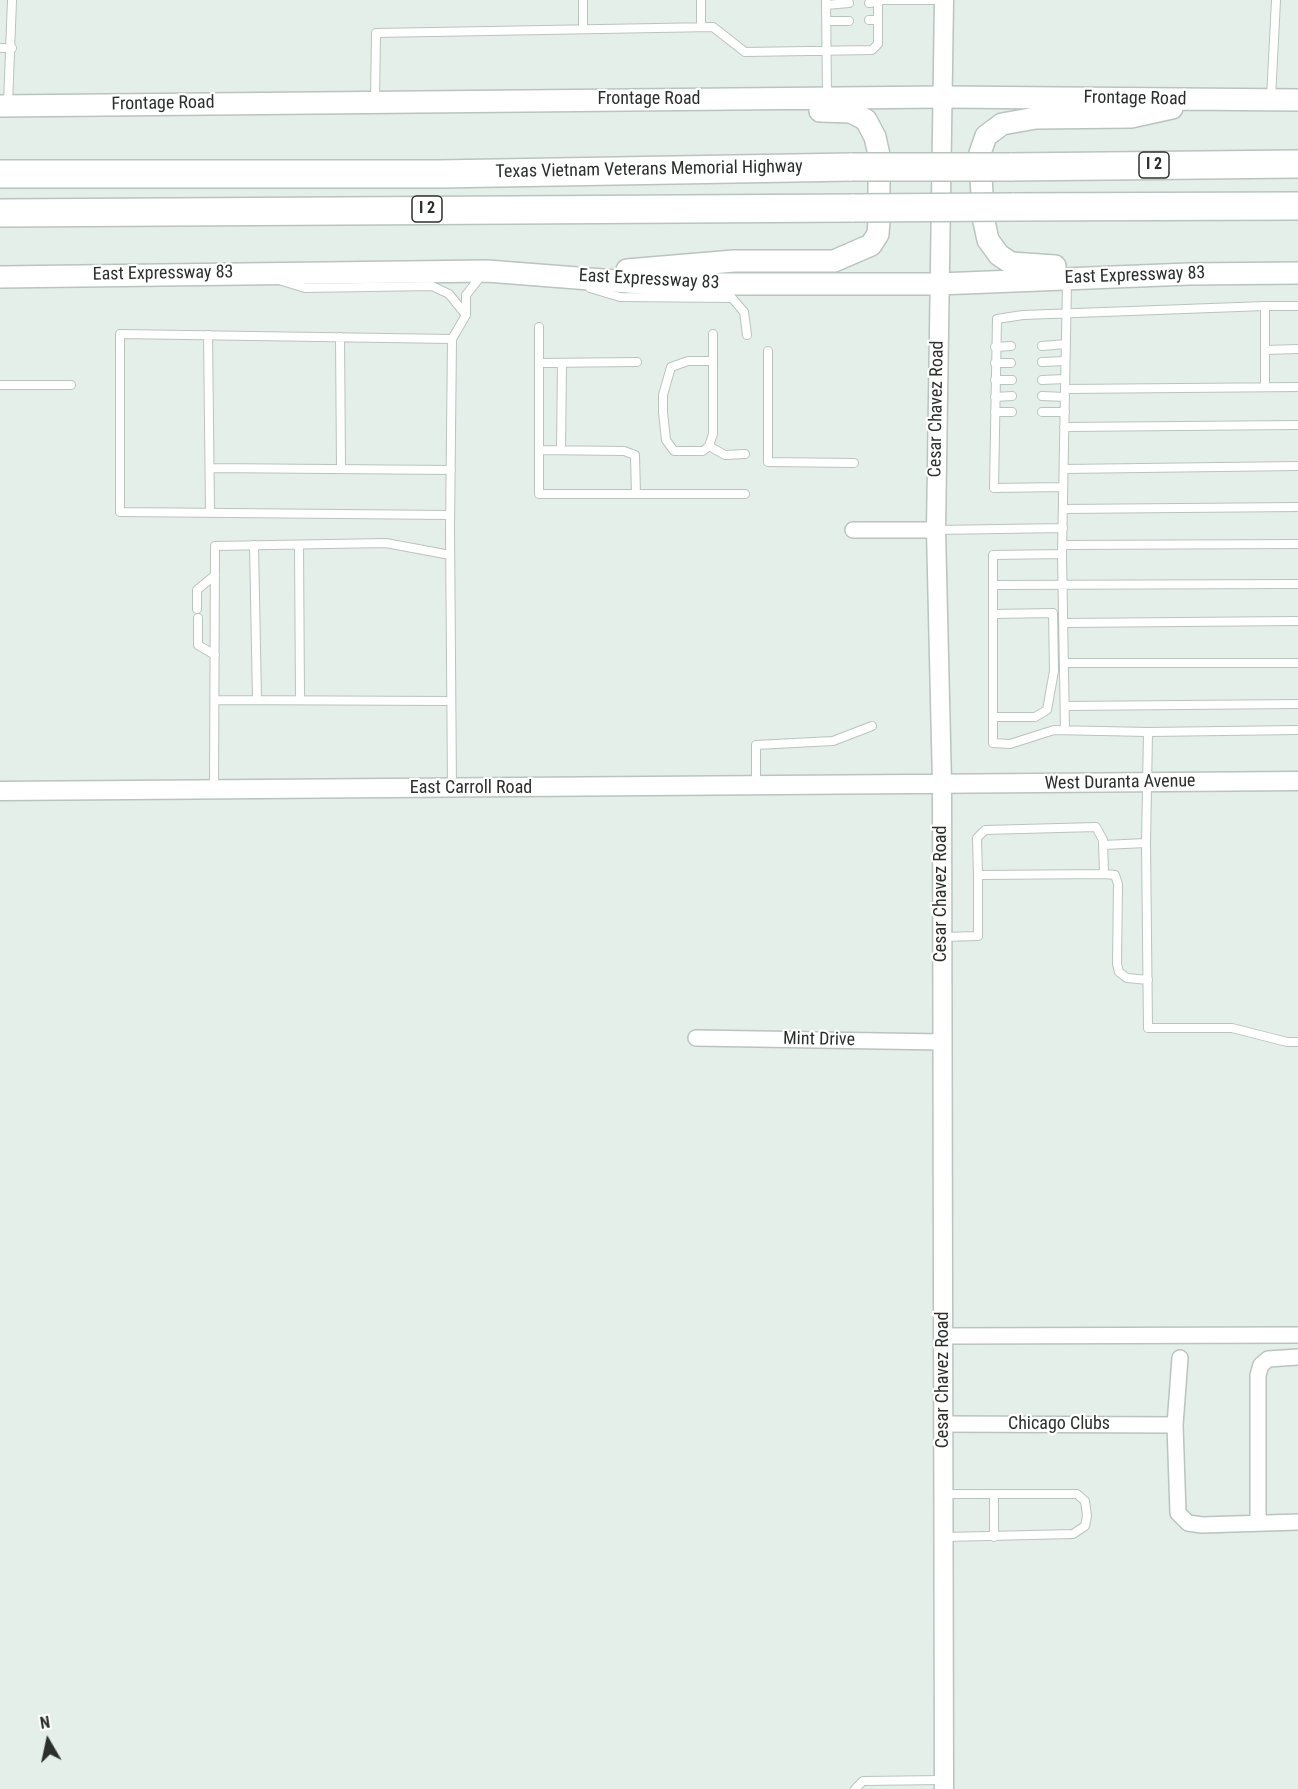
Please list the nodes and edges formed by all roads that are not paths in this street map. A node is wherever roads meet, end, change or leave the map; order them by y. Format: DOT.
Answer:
graph roads {
  1 [pos="12,0"];
  2 [pos="583,0"];
  3 [pos="701,0"];
  4 [pos="944,0"];
  5 [pos="1276,0"];
  6 [pos="878,1"];
  7 [pos="826,2"];
  8 [pos="849,3"];
  9 [pos="869,3"];
  10 [pos="869,20"];
  11 [pos="878,20"];
  12 [pos="827,21"];
  13 [pos="849,21"];
  14 [pos="701,27"];
  15 [pos="584,29"];
  16 [pos="0,48"];
  17 [pos="12,48"];
  18 [pos="827,51"];
  19 [pos="943,97"];
  20 [pos="827,98"];
  21 [pos="641,99"];
  22 [pos="1210,100"];
  23 [pos="1271,100"];
  24 [pos="1298,100"];
  25 [pos="375,102"];
  26 [pos="4,106"];
  27 [pos="0,156"];
  28 [pos="1298,164"];
  29 [pos="0,174"];
  30 [pos="259,174"];
  31 [pos="1298,206"];
  32 [pos="0,213"];
  33 [pos="140,213"];
  34 [pos="0,226"];
  35 [pos="487,271"];
  36 [pos="248,272"];
  37 [pos="540,273"];
  38 [pos="1298,273"];
  39 [pos="1189,274"];
  40 [pos="0,277"];
  41 [pos="1067,278"];
  42 [pos="939,284"];
  43 [pos="1265,306"];
  44 [pos="1298,306"];
  45 [pos="1066,314"];
  46 [pos="466,315"];
  47 [pos="539,327"];
  48 [pos="712,334"];
  49 [pos="208,335"];
  50 [pos="747,335"];
  51 [pos="340,337"];
  52 [pos="452,339"];
  53 [pos="1066,344"];
  54 [pos="1011,346"];
  55 [pos="1042,346"];
  56 [pos="995,347"];
  57 [pos="1298,349"];
  58 [pos="1265,350"];
  59 [pos="768,351"];
  60 [pos="713,361"];
  61 [pos="1065,361"];
  62 [pos="637,362"];
  63 [pos="1042,362"];
  64 [pos="539,363"];
  65 [pos="561,363"];
  66 [pos="995,363"];
  67 [pos="1011,363"];
  68 [pos="1065,379"];
  69 [pos="995,380"];
  70 [pos="1012,380"];
  71 [pos="1042,380"];
  72 [pos="0,384"];
  73 [pos="72,385"];
  74 [pos="1265,387"];
  75 [pos="1298,387"];
  76 [pos="1065,393"];
  77 [pos="1012,396"];
  78 [pos="1042,396"];
  79 [pos="994,397"];
  80 [pos="994,412"];
  81 [pos="1012,412"];
  82 [pos="1042,412"];
  83 [pos="1065,412"];
  84 [pos="1298,425"];
  85 [pos="1064,427"];
  86 [pos="709,446"];
  87 [pos="539,450"];
  88 [pos="561,450"];
  89 [pos="745,453"];
  90 [pos="854,463"];
  91 [pos="1298,466"];
  92 [pos="341,467"];
  93 [pos="210,468"];
  94 [pos="1064,469"];
  95 [pos="451,470"];
  96 [pos="1064,487"];
  97 [pos="636,494"];
  98 [pos="745,494"];
  99 [pos="1298,507"];
  100 [pos="1063,509"];
  101 [pos="210,513"];
  102 [pos="450,515"];
  103 [pos="1063,528"];
  104 [pos="853,530"];
  105 [pos="936,530"];
  106 [pos="1298,544"];
  107 [pos="254,545"];
  108 [pos="299,545"];
  109 [pos="1062,550"];
  110 [pos="450,555"];
  111 [pos="215,575"];
  112 [pos="1298,584"];
  113 [pos="993,585"];
  114 [pos="1065,585"];
  115 [pos="197,609"];
  116 [pos="1065,612"];
  117 [pos="1053,613"];
  118 [pos="993,614"];
  119 [pos="198,618"];
  120 [pos="1298,621"];
  121 [pos="1065,622"];
  122 [pos="215,656"];
  123 [pos="1065,663"];
  124 [pos="1298,663"];
  125 [pos="215,700"];
  126 [pos="256,700"];
  127 [pos="300,700"];
  128 [pos="451,701"];
  129 [pos="1298,704"];
  130 [pos="1065,706"];
  131 [pos="993,717"];
  132 [pos="872,726"];
  133 [pos="1065,730"];
  134 [pos="1298,730"];
  135 [pos="1148,732"];
  136 [pos="1298,781"];
  137 [pos="1147,783"];
  138 [pos="942,784"];
  139 [pos="756,786"];
  140 [pos="452,788"];
  141 [pos="214,790"];
  142 [pos="0,792"];
  143 [pos="1146,843"];
  144 [pos="1103,845"];
  145 [pos="1104,874"];
  146 [pos="978,875"];
  147 [pos="941,937"];
  148 [pos="1148,980"];
  149 [pos="696,1038"];
  150 [pos="942,1042"];
  151 [pos="1298,1042"];
  152 [pos="1298,1335"];
  153 [pos="943,1336"];
  154 [pos="1298,1357"];
  155 [pos="1180,1358"];
  156 [pos="943,1424"];
  157 [pos="1175,1425"];
  158 [pos="943,1494"];
  159 [pos="993,1494"];
  160 [pos="1298,1522"];
  161 [pos="1258,1523"];
  162 [pos="943,1537"];
  163 [pos="994,1537"];
  164 [pos="944,1785"];
  165 [pos="855,1789"];
  1 -- 17 [label="lane"];
  2 -- 15 [label="lane"];
  3 -- 14 [label="lane"];
  4 -- 6 [label="lane"];
  4 -- 19 [label="street, Cesar Chavez Road"];
  5 -- 23 [label="lane"];
  6 -- 9 [label="lane"];
  6 -- 11 [label="lane"];
  7 -- 8 [label="lane"];
  7 -- 12 [label="lane"];
  10 -- 11 [label="lane"];
  11 -- 18 [label="lane"];
  12 -- 13 [label="lane"];
  12 -- 18 [label="lane"];
  14 -- 15 [label="lane"];
  14 -- 18 [label="lane"];
  15 -- 25 [label="lane"];
  16 -- 17 [label="lane"];
  17 -- 26 [label="lane"];
  18 -- 20 [label="lane"];
  19 -- 20 [label="main road, Frontage Road"];
  19 -- 22 [label="main road, Frontage Road"];
  19 -- 42 [label="street, Cesar Chavez Road"];
  20 -- 21 [label="main road, Frontage Road"];
  21 -- 25 [label="main road, Frontage Road"];
  21 -- 37 [label="main road"];
  22 -- 23 [label="main road, Frontage Road"];
  22 -- 39 [label="main road"];
  23 -- 24 [label="main road, Frontage Road"];
  25 -- 26 [label="main road, Frontage Road"];
  27 -- 30 [label="highway"];
  28 -- 30 [label="highway, Texas Vietnam Veterans Memorial Highway / I 2, bridge"];
  29 -- 30 [label="highway, Texas Vietnam Veterans Memorial Highway / I 2"];
  31 -- 33 [label="highway, Texas Vietnam Veterans Memorial Highway / I 2, bridge"];
  32 -- 33 [label="highway, Texas Vietnam Veterans Memorial Highway / I 2"];
  33 -- 34 [label="highway"];
  35 -- 36 [label="main road, East Expressway 83"];
  35 -- 37 [label="main road, East Expressway 83"];
  35 -- 46 [label="lane"];
  36 -- 40 [label="main road, East Expressway 83"];
  36 -- 46 [label="lane"];
  37 -- 42 [label="main road, East Expressway 83"];
  37 -- 50 [label="lane"];
  38 -- 39 [label="main road, East Expressway 83"];
  39 -- 41 [label="main road, East Expressway 83"];
  41 -- 42 [label="main road, East Expressway 83"];
  41 -- 45 [label="lane"];
  42 -- 105 [label="street, Cesar Chavez Road"];
  43 -- 44 [label="lane"];
  43 -- 45 [label="lane"];
  43 -- 58 [label="lane"];
  45 -- 53 [label="lane"];
  45 -- 56 [label="lane"];
  46 -- 52 [label="lane"];
  47 -- 64 [label="lane"];
  48 -- 60 [label="lane"];
  49 -- 51 [label="lane"];
  49 -- 93 [label="lane"];
  49 -- 101 [label="lane"];
  51 -- 52 [label="lane"];
  51 -- 92 [label="lane"];
  52 -- 95 [label="lane"];
  53 -- 55 [label="lane"];
  53 -- 61 [label="lane"];
  54 -- 56 [label="lane"];
  56 -- 66 [label="lane"];
  57 -- 58 [label="lane"];
  58 -- 74 [label="lane"];
  59 -- 90 [label="lane"];
  60 -- 86 [label="lane"];
  60 -- 86 [label="lane"];
  61 -- 63 [label="lane"];
  61 -- 68 [label="lane"];
  62 -- 65 [label="lane"];
  64 -- 65 [label="lane"];
  64 -- 87 [label="lane"];
  65 -- 88 [label="lane"];
  66 -- 67 [label="lane"];
  66 -- 69 [label="lane"];
  68 -- 71 [label="lane"];
  68 -- 76 [label="lane"];
  69 -- 70 [label="lane"];
  69 -- 79 [label="lane"];
  72 -- 73 [label="lane"];
  74 -- 75 [label="lane"];
  74 -- 76 [label="lane"];
  76 -- 78 [label="lane"];
  76 -- 83 [label="lane"];
  77 -- 79 [label="lane"];
  79 -- 80 [label="lane"];
  80 -- 81 [label="lane"];
  80 -- 96 [label="lane"];
  82 -- 83 [label="lane"];
  83 -- 85 [label="lane"];
  84 -- 85 [label="lane"];
  85 -- 94 [label="lane"];
  86 -- 89 [label="lane"];
  87 -- 88 [label="lane"];
  87 -- 97 [label="lane"];
  88 -- 97 [label="lane"];
  91 -- 94 [label="lane"];
  92 -- 93 [label="lane"];
  92 -- 95 [label="lane"];
  93 -- 101 [label="lane"];
  94 -- 96 [label="lane"];
  95 -- 102 [label="lane"];
  96 -- 100 [label="lane"];
  97 -- 98 [label="lane"];
  99 -- 100 [label="lane"];
  100 -- 103 [label="lane"];
  101 -- 102 [label="lane"];
  102 -- 110 [label="lane"];
  103 -- 105 [label="lane"];
  103 -- 109 [label="lane"];
  104 -- 105 [label="street"];
  105 -- 138 [label="street, Cesar Chavez Road"];
  106 -- 109 [label="lane"];
  107 -- 108 [label="lane"];
  107 -- 111 [label="lane"];
  107 -- 126 [label="lane"];
  108 -- 110 [label="lane"];
  108 -- 127 [label="lane"];
  109 -- 113 [label="lane"];
  109 -- 114 [label="lane"];
  110 -- 128 [label="lane"];
  111 -- 115 [label="lane"];
  111 -- 122 [label="lane"];
  112 -- 114 [label="lane"];
  113 -- 114 [label="lane"];
  113 -- 118 [label="lane"];
  114 -- 116 [label="lane"];
  116 -- 117 [label="lane"];
  116 -- 121 [label="lane"];
  117 -- 118 [label="lane"];
  117 -- 131 [label="lane"];
  118 -- 131 [label="lane"];
  119 -- 122 [label="lane"];
  120 -- 121 [label="lane"];
  121 -- 123 [label="lane"];
  122 -- 125 [label="lane"];
  123 -- 124 [label="lane"];
  123 -- 130 [label="lane"];
  125 -- 126 [label="lane"];
  125 -- 141 [label="lane"];
  126 -- 127 [label="lane"];
  127 -- 128 [label="lane"];
  128 -- 140 [label="lane"];
  129 -- 130 [label="lane"];
  130 -- 133 [label="lane"];
  131 -- 133 [label="lane"];
  132 -- 139 [label="lane"];
  133 -- 135 [label="lane"];
  134 -- 135 [label="lane"];
  135 -- 137 [label="lane"];
  136 -- 137 [label="street, West Duranta Avenue"];
  137 -- 138 [label="street, West Duranta Avenue"];
  137 -- 143 [label="lane"];
  138 -- 139 [label="street, East Carroll Road"];
  138 -- 147 [label="street, Cesar Chavez Road"];
  139 -- 140 [label="street, East Carroll Road"];
  140 -- 141 [label="street, East Carroll Road"];
  141 -- 142 [label="street, East Carroll Road"];
  143 -- 144 [label="lane"];
  143 -- 148 [label="lane"];
  144 -- 145 [label="lane"];
  144 -- 146 [label="lane"];
  145 -- 146 [label="lane"];
  145 -- 148 [label="lane"];
  146 -- 147 [label="lane"];
  147 -- 150 [label="street, Cesar Chavez Road"];
  148 -- 151 [label="lane"];
  149 -- 150 [label="street, Mint Drive"];
  150 -- 153 [label="street, Cesar Chavez Road"];
  152 -- 153 [label="street"];
  153 -- 156 [label="street, Cesar Chavez Road"];
  154 -- 161 [label="street"];
  155 -- 157 [label="street"];
  156 -- 157 [label="street, Chicago Clubs"];
  156 -- 158 [label="street, Cesar Chavez Road"];
  157 -- 161 [label="street"];
  158 -- 159 [label="lane"];
  158 -- 162 [label="street, Cesar Chavez Road"];
  159 -- 163 [label="lane"];
  159 -- 163 [label="lane"];
  160 -- 161 [label="street"];
  162 -- 163 [label="lane"];
  162 -- 164 [label="street, Cesar Chavez Road"];
  164 -- 165 [label="lane"];
}
